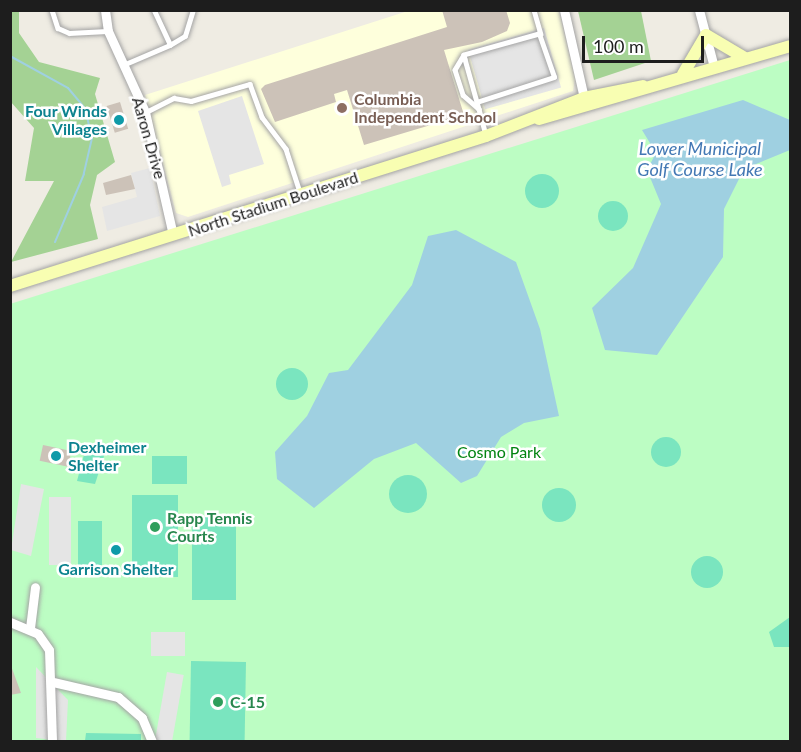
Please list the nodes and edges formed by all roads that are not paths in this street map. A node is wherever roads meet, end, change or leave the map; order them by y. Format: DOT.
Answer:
graph roads {
  1 [pos="52,10"];
  2 [pos="105,10"];
  3 [pos="154,10"];
  4 [pos="193,10"];
  5 [pos="534,10"];
  6 [pos="564,10"];
  7 [pos="699,10"];
  8 [pos="108,31"];
  9 [pos="706,35"];
  10 [pos="542,37"];
  11 [pos="170,45"];
  12 [pos="790,46"];
  13 [pos="464,55"];
  14 [pos="745,58"];
  15 [pos="123,65"];
  16 [pos="714,67"];
  17 [pos="681,75"];
  18 [pos="643,86"];
  19 [pos="584,98"];
  20 [pos="477,102"];
  21 [pos="479,109"];
  22 [pos="145,112"];
  23 [pos="536,119"];
  24 [pos="486,136"];
  25 [pos="301,195"];
  26 [pos="173,235"];
  27 [pos="14,284"];
  28 [pos="10,292"];
  29 [pos="35,587"];
  30 [pos="10,622"];
  31 [pos="30,628"];
  32 [pos="53,682"];
  33 [pos="52,741"];
  34 [pos="152,741"];
  1 -- 8 [label="lane"];
  2 -- 8 [label="street, Aaron Drive"];
  3 -- 11 [label="lane"];
  4 -- 11 [label="lane"];
  5 -- 10 [label="lane"];
  6 -- 19 [label="street"];
  7 -- 9 [label="street"];
  8 -- 15 [label="street, Aaron Drive"];
  9 -- 14 [label="main road"];
  9 -- 16 [label="street"];
  9 -- 17 [label="main road"];
  10 -- 13 [label="lane"];
  10 -- 20 [label="lane"];
  11 -- 15 [label="lane"];
  12 -- 14 [label="main road, North Stadium Boulevard"];
  13 -- 20 [label="lane"];
  13 -- 21 [label="lane"];
  14 -- 16 [label="main road, North Stadium Boulevard"];
  15 -- 22 [label="street, Aaron Drive"];
  16 -- 17 [label="main road, North Stadium Boulevard"];
  17 -- 18 [label="main road, North Stadium Boulevard"];
  18 -- 19 [label="main road, North Stadium Boulevard"];
  18 -- 23 [label="main road, North Stadium Boulevard"];
  19 -- 23 [label="main road, North Stadium Boulevard"];
  20 -- 21 [label="lane"];
  21 -- 24 [label="lane"];
  22 -- 25 [label="lane"];
  22 -- 26 [label="street, Aaron Drive"];
  23 -- 24 [label="main road, North Stadium Boulevard"];
  24 -- 25 [label="main road, North Stadium Boulevard"];
  25 -- 26 [label="main road, North Stadium Boulevard"];
  26 -- 27 [label="main road, North Stadium Boulevard"];
  27 -- 28 [label="main road"];
  29 -- 31 [label="street"];
  30 -- 31 [label="street"];
  31 -- 32 [label="street"];
  32 -- 33 [label="street"];
  32 -- 34 [label="street"];
}
